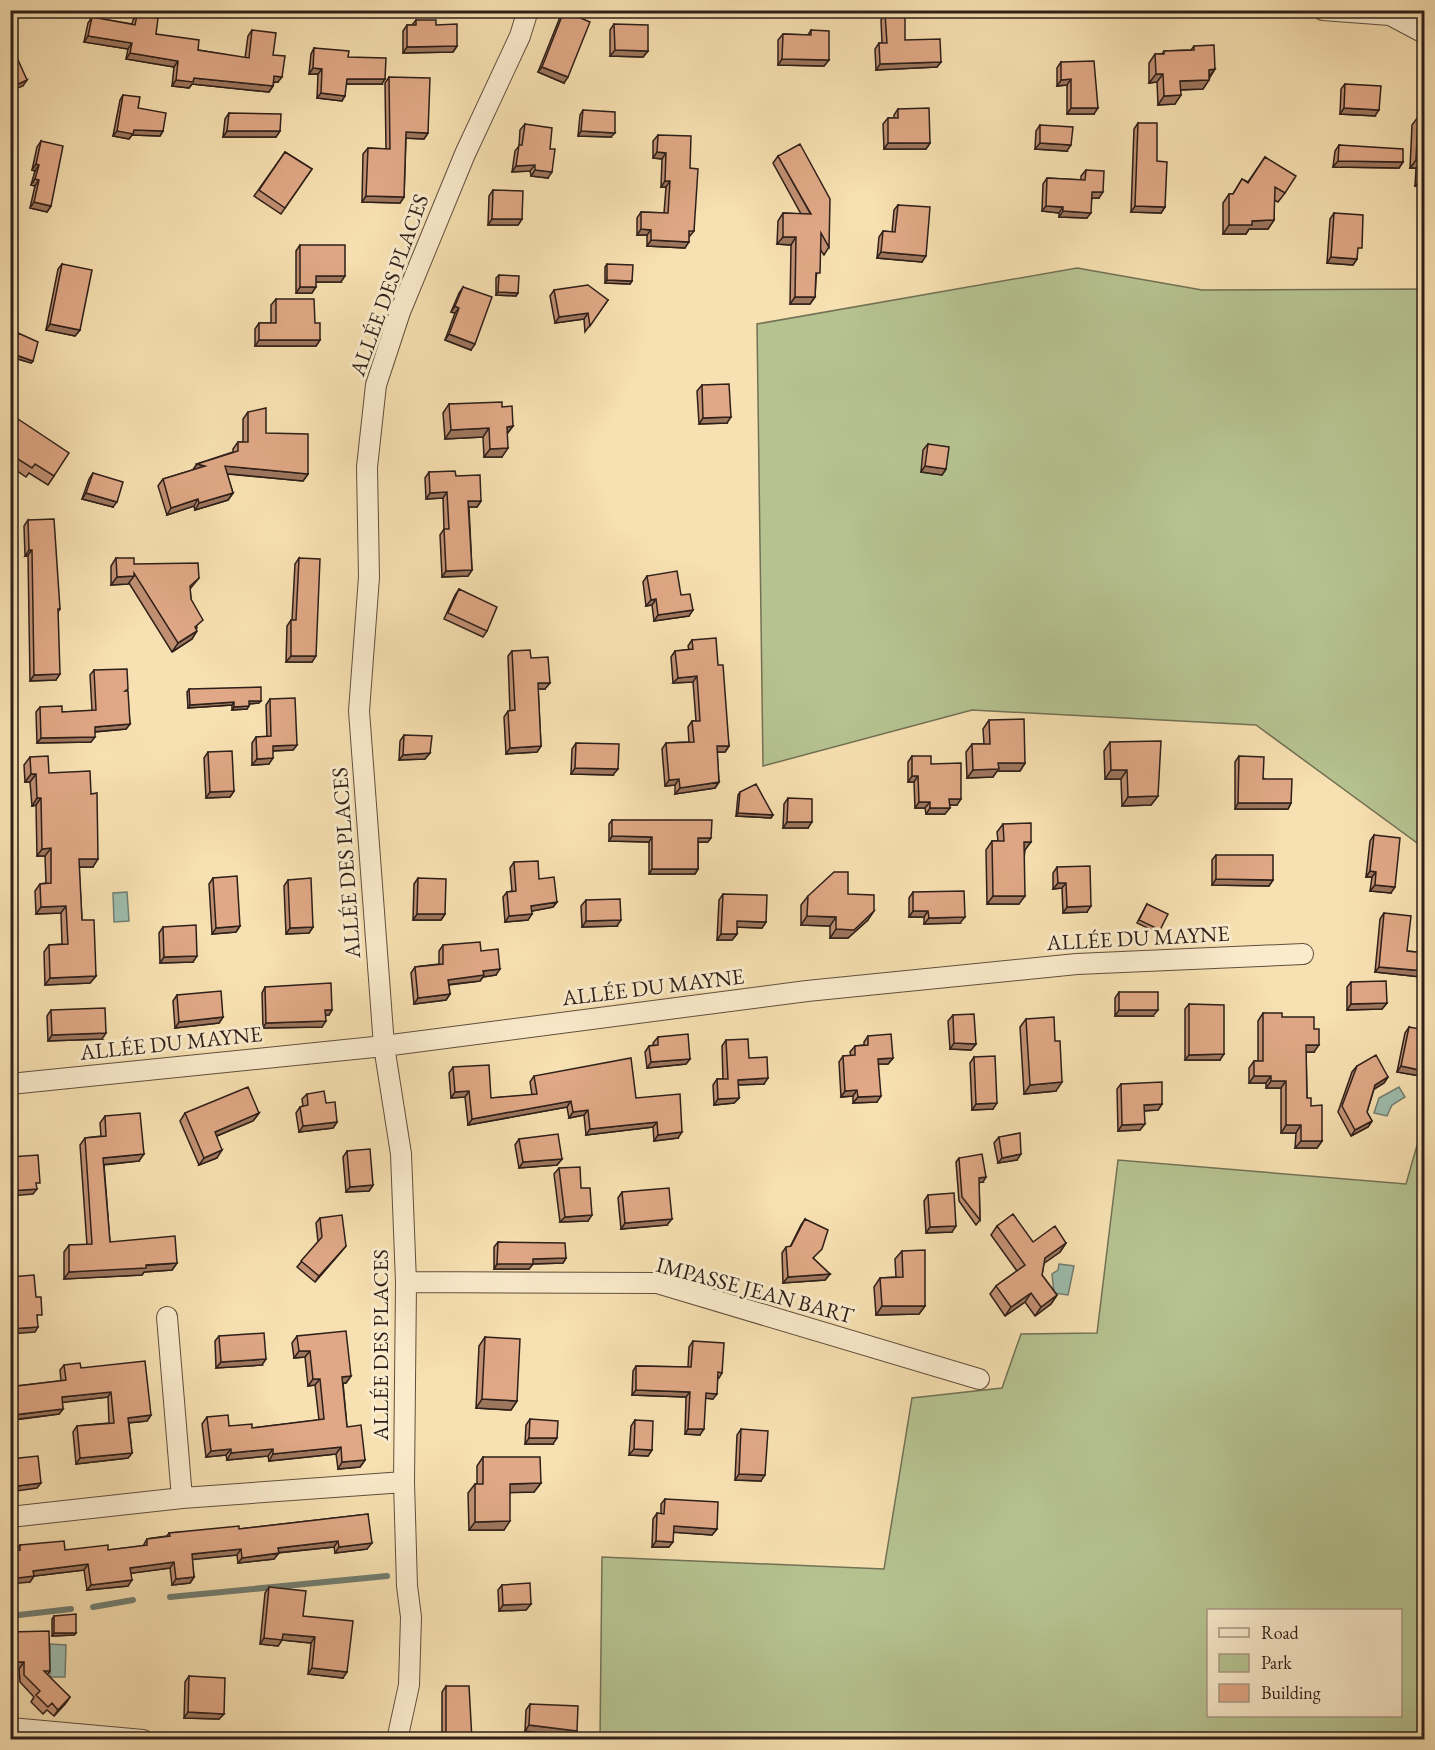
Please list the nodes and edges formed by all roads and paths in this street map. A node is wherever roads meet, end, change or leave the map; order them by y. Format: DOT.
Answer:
graph roads {
  1 [pos="528,10"];
  2 [pos="1323,10"];
  3 [pos="1425,33"];
  4 [pos="1303,954"];
  5 [pos="384,1046"];
  6 [pos="10,1084"];
  7 [pos="406,1282"];
  8 [pos="167,1317"];
  9 [pos="979,1378"];
  10 [pos="404,1482"];
  11 [pos="182,1498"];
  12 [pos="10,1517"];
  13 [pos="10,1728"];
  14 [pos="143,1740"];
  15 [pos="397,1740"];
  1 -- 5 [label="street, ALLÉE DES PLACES"];
  2 -- 3 [label="street"];
  4 -- 5 [label="street, ALLÉE DU MAYNE"];
  5 -- 6 [label="street, ALLÉE DU MAYNE"];
  5 -- 7 [label="street, ALLÉE DES PLACES"];
  7 -- 9 [label="street, IMPASSE JEAN BART"];
  7 -- 10 [label="street, ALLÉE DES PLACES"];
  8 -- 11 [label="street"];
  10 -- 11 [label="street"];
  10 -- 15 [label="street, ALLÉE DES PLACES"];
  11 -- 12 [label="street"];
  13 -- 14 [label="street"];
}
